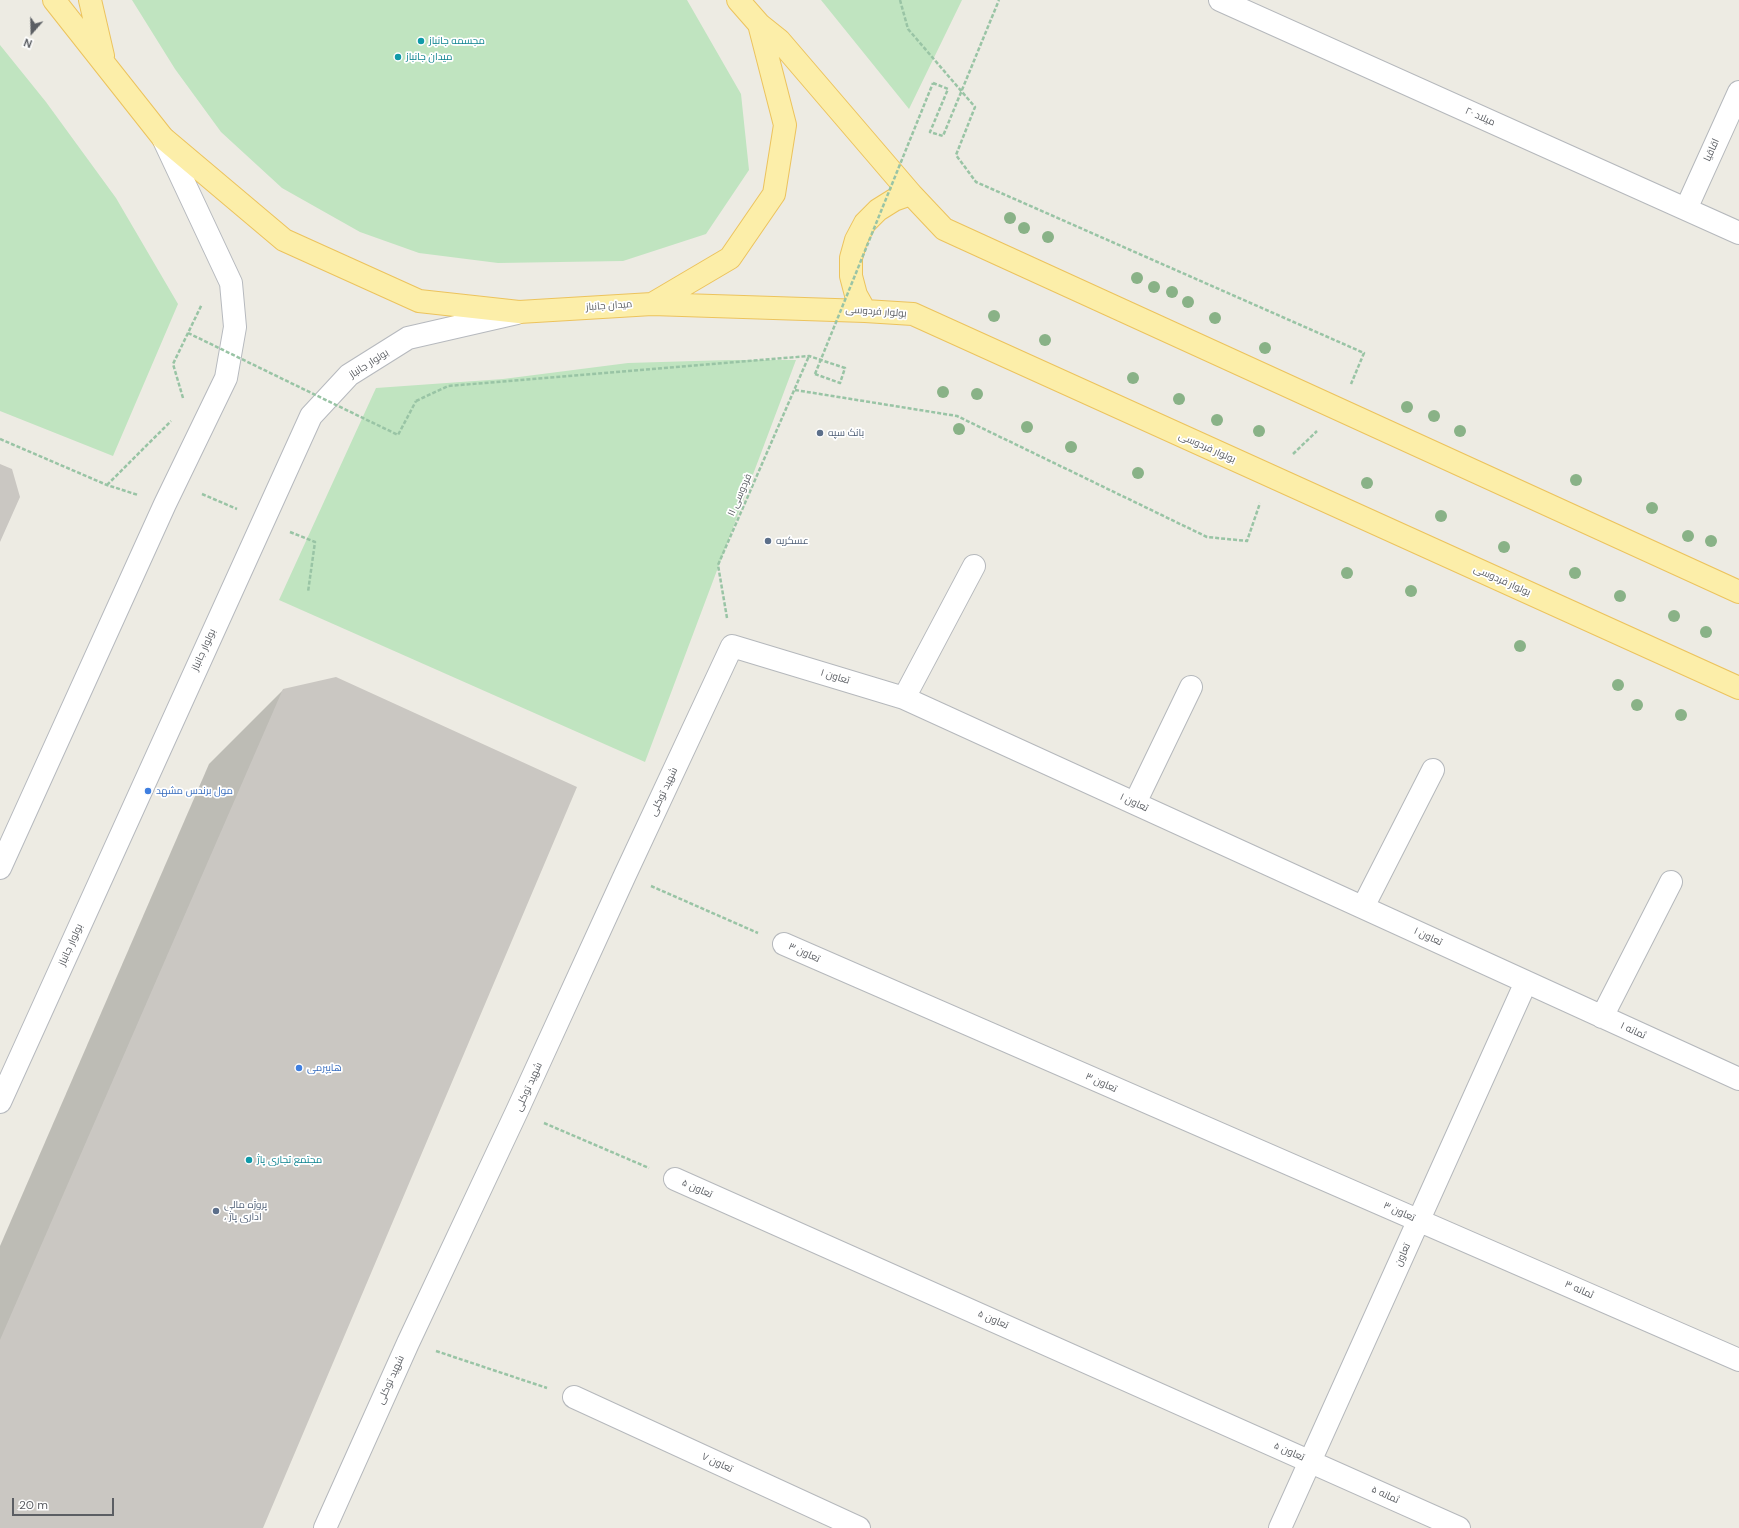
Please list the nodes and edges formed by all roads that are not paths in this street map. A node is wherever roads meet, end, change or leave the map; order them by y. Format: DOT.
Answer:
graph roads {
  1 [pos="54,0"];
  2 [pos="90,0"];
  3 [pos="738,0"];
  4 [pos="1220,0"];
  5 [pos="759,24"];
  6 [pos="105,64"];
  7 [pos="1739,92"];
  8 [pos="163,138"];
  9 [pos="911,194"];
  10 [pos="1686,209"];
  11 [pos="1739,233"];
  12 [pos="652,304"];
  13 [pos="865,311"];
  14 [pos="518,312"];
  15 [pos="974,566"];
  16 [pos="1739,592"];
  17 [pos="732,646"];
  18 [pos="1191,687"];
  19 [pos="1739,688"];
  20 [pos="904,698"];
  21 [pos="1433,770"];
  22 [pos="1136,803"];
  23 [pos="0,868"];
  24 [pos="1671,882"];
  25 [pos="1363,907"];
  26 [pos="784,944"];
  27 [pos="1526,982"];
  28 [pos="1602,1017"];
  29 [pos="1739,1079"];
  30 [pos="0,1102"];
  31 [pos="675,1179"];
  32 [pos="1419,1221"];
  33 [pos="1739,1360"];
  34 [pos="574,1397"];
  35 [pos="1310,1462"];
  36 [pos="325,1528"];
  37 [pos="859,1528"];
  38 [pos="1280,1528"];
  39 [pos="1460,1528"];
  1 -- 6 [label="main road"];
  2 -- 6 [label="main road, میدان جانباز"];
  3 -- 5 [label="main road, میدان جانباز"];
  4 -- 10 [label="street, میلاد ۲۰"];
  5 -- 9 [label="main road"];
  5 -- 12 [label="main road, میدان جانباز"];
  6 -- 8 [label="main road, میدان جانباز"];
  7 -- 10 [label="street, اقاقیا"];
  8 -- 14 [label="main road, میدان جانباز"];
  8 -- 23 [label="street"];
  9 -- 13 [label="main road"];
  9 -- 16 [label="main road"];
  10 -- 11 [label="street, میلاد ۲۰"];
  12 -- 13 [label="main road, بولوار فردوسی"];
  12 -- 14 [label="main road, میدان جانباز"];
  13 -- 19 [label="main road, بولوار فردوسی"];
  14 -- 30 [label="street, بولوار جانباز"];
  15 -- 20 [label="street"];
  17 -- 20 [label="street, تعاون ۱"];
  17 -- 36 [label="street, شهید توکلی"];
  18 -- 22 [label="street"];
  20 -- 22 [label="street, تعاون ۱"];
  21 -- 25 [label="street"];
  22 -- 25 [label="street, تعاون ۱"];
  24 -- 28 [label="street"];
  25 -- 27 [label="street, تعاون ۱"];
  26 -- 32 [label="street, تعاون ۳"];
  27 -- 28 [label="street, ثمانه ۱"];
  27 -- 32 [label="street, تعاون"];
  28 -- 29 [label="street, ثمانه ۱"];
  31 -- 35 [label="street, تعاون ۵"];
  32 -- 33 [label="street, ثمانه ۳"];
  32 -- 35 [label="street, تعاون"];
  34 -- 37 [label="street, تعاون ۷"];
  35 -- 38 [label="street, تعاون"];
  35 -- 39 [label="street, ثمانه ۵"];
}
